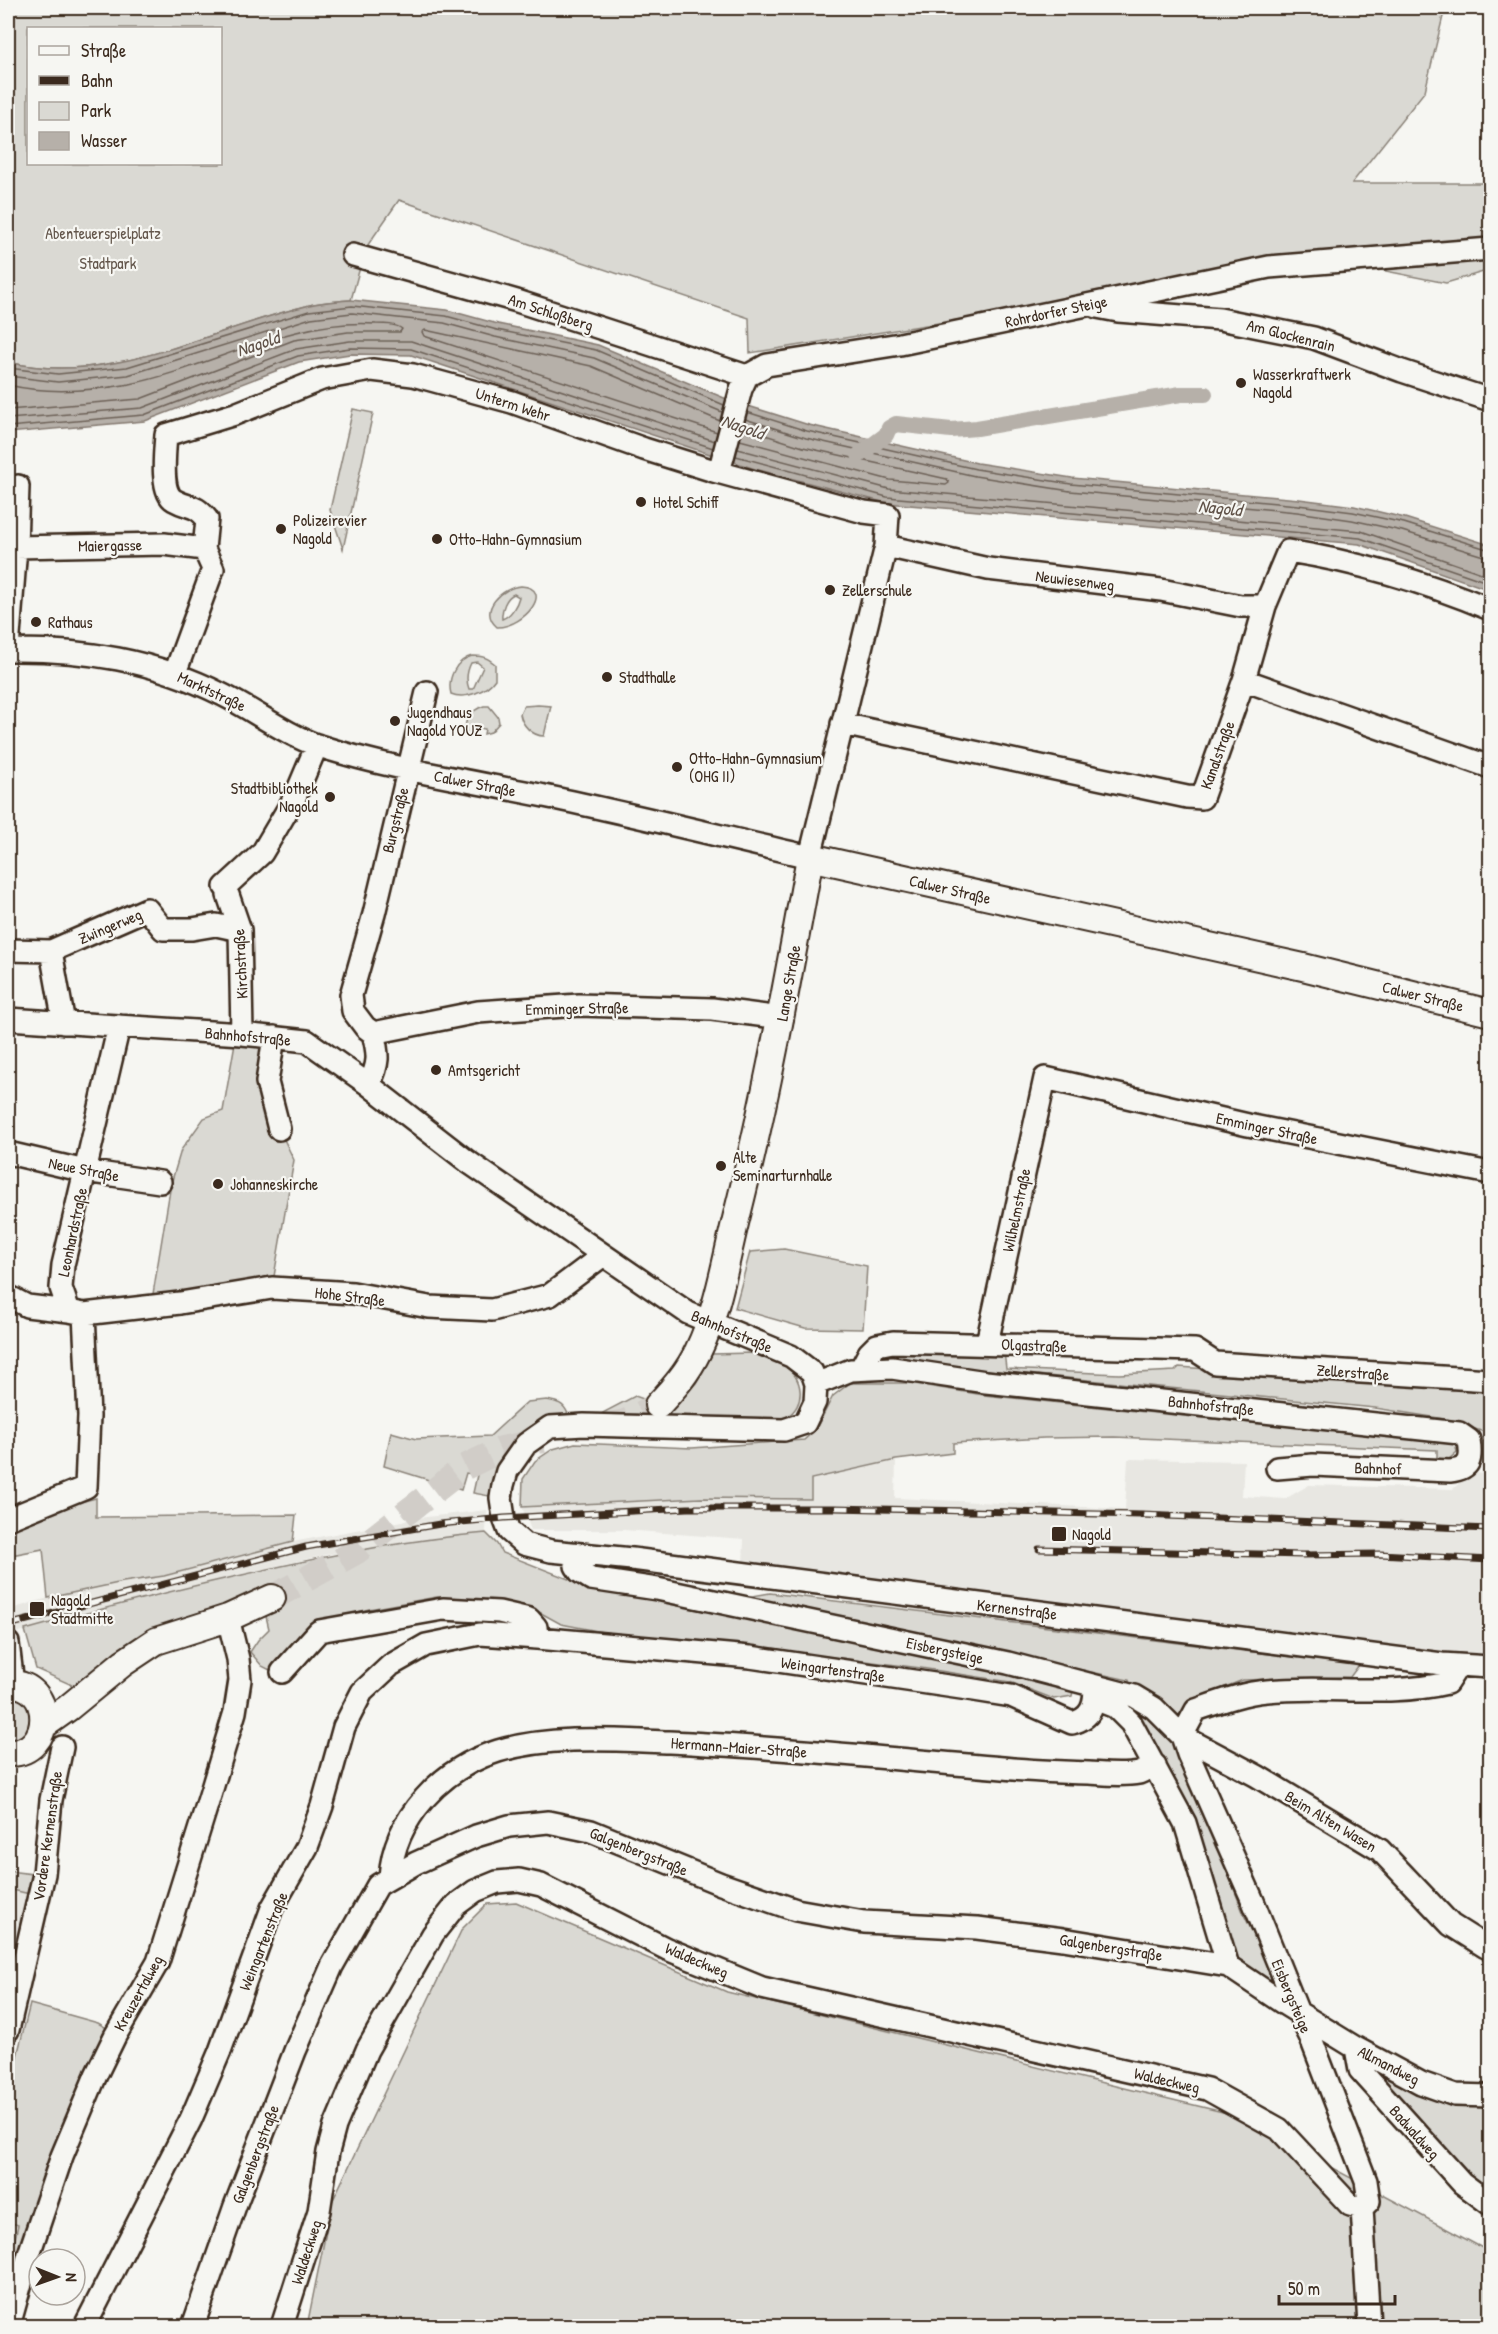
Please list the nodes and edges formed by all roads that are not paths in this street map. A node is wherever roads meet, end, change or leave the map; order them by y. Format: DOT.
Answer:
graph roads {
  1 [pos="1491,249"];
  2 [pos="353,255"];
  3 [pos="1085,304"];
  4 [pos="744,382"];
  5 [pos="1491,400"];
  6 [pos="720,466"];
  7 [pos="18,486"];
  8 [pos="886,546"];
  9 [pos="16,547"];
  10 [pos="204,549"];
  11 [pos="1264,606"];
  12 [pos="1491,609"];
  13 [pos="8,650"];
  14 [pos="175,673"];
  15 [pos="1244,680"];
  16 [pos="427,692"];
  17 [pos="842,723"];
  18 [pos="317,745"];
  19 [pos="1491,767"];
  20 [pos="408,770"];
  21 [pos="810,857"];
  22 [pos="240,930"];
  23 [pos="8,950"];
  24 [pos="51,951"];
  25 [pos="1491,1013"];
  26 [pos="782,1018"];
  27 [pos="8,1019"];
  28 [pos="64,1023"];
  29 [pos="119,1026"];
  30 [pos="373,1033"];
  31 [pos="242,1034"];
  32 [pos="274,1037"];
  33 [pos="1046,1078"];
  34 [pos="369,1085"];
  35 [pos="279,1130"];
  36 [pos="8,1153"];
  37 [pos="85,1171"];
  38 [pos="1491,1173"];
  39 [pos="160,1182"];
  40 [pos="603,1256"];
  41 [pos="8,1296"];
  42 [pos="76,1312"];
  43 [pos="710,1323"];
  44 [pos="987,1343"];
  45 [pos="1215,1363"];
  46 [pos="861,1368"];
  47 [pos="1491,1380"];
  48 [pos="816,1384"];
  49 [pos="658,1406"];
  50 [pos="1472,1455"];
  51 [pos="1277,1468"];
  52 [pos="8,1519"];
  53 [pos="576,1554"];
  54 [pos="272,1598"];
  55 [pos="228,1618"];
  56 [pos="537,1638"];
  57 [pos="8,1643"];
  58 [pos="1458,1666"];
  59 [pos="1491,1667"];
  60 [pos="282,1672"];
  61 [pos="10,1684"];
  62 [pos="88,1690"];
  63 [pos="1095,1692"];
  64 [pos="39,1700"];
  65 [pos="44,1725"];
  66 [pos="1182,1736"];
  67 [pos="62,1747"];
  68 [pos="8,1753"];
  69 [pos="1155,1765"];
  70 [pos="390,1877"];
  71 [pos="1491,1946"];
  72 [pos="1228,1966"];
  73 [pos="1297,2010"];
  74 [pos="8,2030"];
  75 [pos="1356,2048"];
  76 [pos="1491,2096"];
  77 [pos="1491,2204"];
  78 [pos="1362,2208"];
  79 [pos="9,2326"];
  80 [pos="85,2326"];
  81 [pos="193,2326"];
  82 [pos="282,2326"];
  83 [pos="1369,2326"];
  1 -- 3 [label="street, Rohrdorfer Steige"];
  2 -- 4 [label="street, Am Schloßberg"];
  3 -- 4 [label="street, Rohrdorfer Steige"];
  3 -- 5 [label="street, Am Glockenrain"];
  4 -- 6 [label="street"];
  6 -- 8 [label="street, Unterm Wehr"];
  6 -- 10 [label="street, Unterm Wehr"];
  7 -- 9 [label="street"];
  8 -- 11 [label="street, Neuwiesenweg"];
  8 -- 17 [label="street, Lange Straße"];
  9 -- 10 [label="street, Maiergasse"];
  9 -- 13 [label="street"];
  10 -- 14 [label="street"];
  11 -- 12 [label="street"];
  11 -- 15 [label="street"];
  13 -- 14 [label="street, Marktstraße"];
  14 -- 18 [label="street, Marktstraße"];
  15 -- 17 [label="street, Kanalstraße"];
  15 -- 19 [label="street"];
  16 -- 20 [label="street, Burgstraße"];
  17 -- 21 [label="street, Lange Straße"];
  18 -- 20 [label="street, Marktstraße"];
  18 -- 22 [label="street, Kirchstraße"];
  20 -- 21 [label="street, Calwer Straße"];
  20 -- 30 [label="street, Burgstraße"];
  21 -- 25 [label="main road, Calwer Straße"];
  21 -- 26 [label="main road, Lange Straße"];
  22 -- 24 [label="street, Zwingerweg"];
  22 -- 31 [label="street, Kirchstraße"];
  23 -- 24 [label="street, Zwingerweg"];
  24 -- 28 [label="street"];
  26 -- 30 [label="street, Emminger Straße"];
  26 -- 43 [label="main road, Lange Straße"];
  27 -- 28 [label="street, Bahnhofstraße"];
  28 -- 29 [label="street, Bahnhofstraße"];
  29 -- 31 [label="street, Bahnhofstraße"];
  29 -- 37 [label="street, Leonhardstraße"];
  30 -- 34 [label="street"];
  31 -- 32 [label="street, Bahnhofstraße"];
  32 -- 34 [label="street, Bahnhofstraße"];
  32 -- 35 [label="street"];
  33 -- 38 [label="street, Emminger Straße"];
  33 -- 44 [label="street, Wilhelmstraße"];
  34 -- 40 [label="street, Bahnhofstraße"];
  36 -- 37 [label="street, Neue Straße"];
  37 -- 39 [label="street, Neue Straße"];
  37 -- 42 [label="street, Leonhardstraße"];
  40 -- 42 [label="street, Hohe Straße"];
  40 -- 43 [label="street, Bahnhofstraße"];
  41 -- 42 [label="street, Hohe Straße"];
  42 -- 52 [label="street, Leonhardstraße"];
  43 -- 48 [label="street, Bahnhofstraße"];
  43 -- 49 [label="main road, Lange Straße"];
  44 -- 45 [label="street, Olgastraße"];
  44 -- 46 [label="street, Olgastraße"];
  45 -- 47 [label="street, Zellerstraße"];
  46 -- 48 [label="street, Bahnhofstraße"];
  46 -- 50 [label="street, Bahnhofstraße"];
  48 -- 53 [label="street"];
  50 -- 51 [label="street, Bahnhof"];
  53 -- 58 [label="street, Kernenstraße"];
  53 -- 63 [label="street, Eisbergsteige"];
  54 -- 55 [label="main road"];
  55 -- 62 [label="main road"];
  55 -- 79 [label="street, Kreuzertalweg"];
  56 -- 60 [label="street"];
  56 -- 63 [label="street, Weingartenstraße"];
  56 -- 80 [label="street, Weingartenstraße"];
  57 -- 61 [label="street"];
  58 -- 59 [label="street, Kernenstraße"];
  58 -- 66 [label="street"];
  61 -- 64 [label="main road"];
  62 -- 64 [label="main road"];
  62 -- 65 [label="main road"];
  63 -- 66 [label="street, Eisbergsteige"];
  63 -- 69 [label="street, Eisbergsteige"];
  64 -- 65 [label="main road"];
  65 -- 68 [label="main road"];
  66 -- 71 [label="street, Beim Alten Wasen"];
  66 -- 73 [label="street, Eisbergsteige"];
  67 -- 74 [label="street, Vordere Kernenstraße"];
  69 -- 70 [label="street, Hermann-Maier-Straße"];
  69 -- 72 [label="street, Eisbergsteige"];
  70 -- 72 [label="street, Galgenbergstraße"];
  70 -- 81 [label="street, Galgenbergstraße"];
  72 -- 73 [label="street, Galgenbergstraße"];
  73 -- 75 [label="street, Allmandweg"];
  73 -- 78 [label="street, Eisbergsteige"];
  75 -- 76 [label="street, Allmandweg"];
  75 -- 77 [label="street, Badwaldweg"];
  78 -- 82 [label="street, Waldeckweg"];
  78 -- 83 [label="street, Eisbergsteige"];
}
